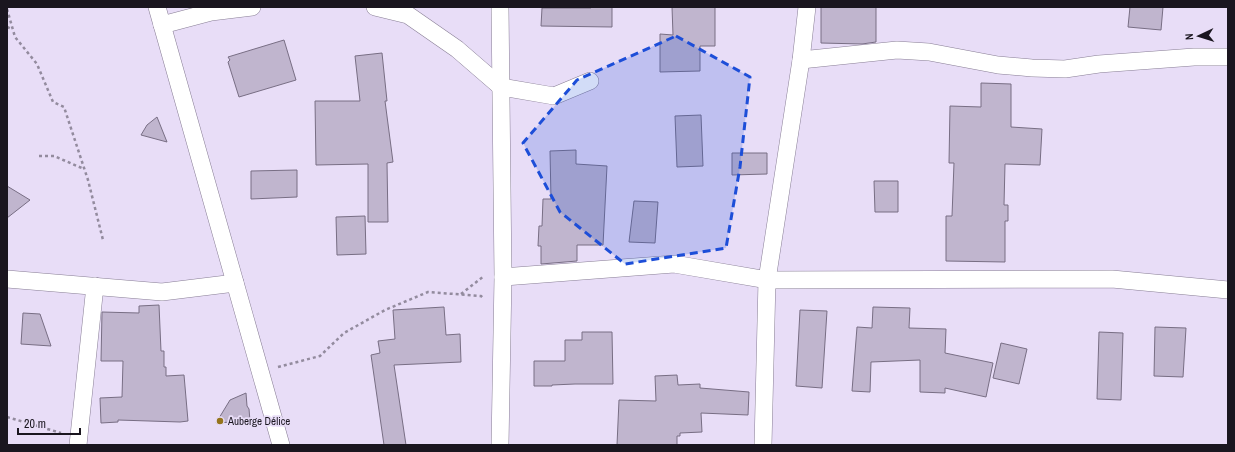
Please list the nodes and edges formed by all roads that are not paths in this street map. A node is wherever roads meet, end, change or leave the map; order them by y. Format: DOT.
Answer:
graph roads {
  1 [pos="157,7"];
  2 [pos="252,7"];
  3 [pos="375,7"];
  4 [pos="500,7"];
  5 [pos="807,7"];
  6 [pos="162,25"];
  7 [pos="1228,57"];
  8 [pos="801,60"];
  9 [pos="590,80"];
  10 [pos="501,87"];
  11 [pos="503,277"];
  12 [pos="7,279"];
  13 [pos="767,280"];
  14 [pos="235,283"];
  15 [pos="96,286"];
  16 [pos="1228,290"];
  17 [pos="79,441"];
  18 [pos="281,445"];
  19 [pos="500,445"];
  20 [pos="763,445"];
  1 -- 6 [label="street"];
  2 -- 6 [label="street"];
  3 -- 10 [label="street"];
  4 -- 10 [label="street"];
  5 -- 8 [label="street"];
  6 -- 14 [label="street"];
  7 -- 8 [label="street"];
  8 -- 13 [label="street"];
  9 -- 10 [label="street"];
  10 -- 11 [label="street"];
  11 -- 13 [label="street"];
  11 -- 19 [label="street"];
  12 -- 15 [label="street"];
  13 -- 16 [label="street"];
  13 -- 20 [label="street"];
  14 -- 15 [label="street"];
  14 -- 18 [label="street"];
  15 -- 17 [label="street"];
}
